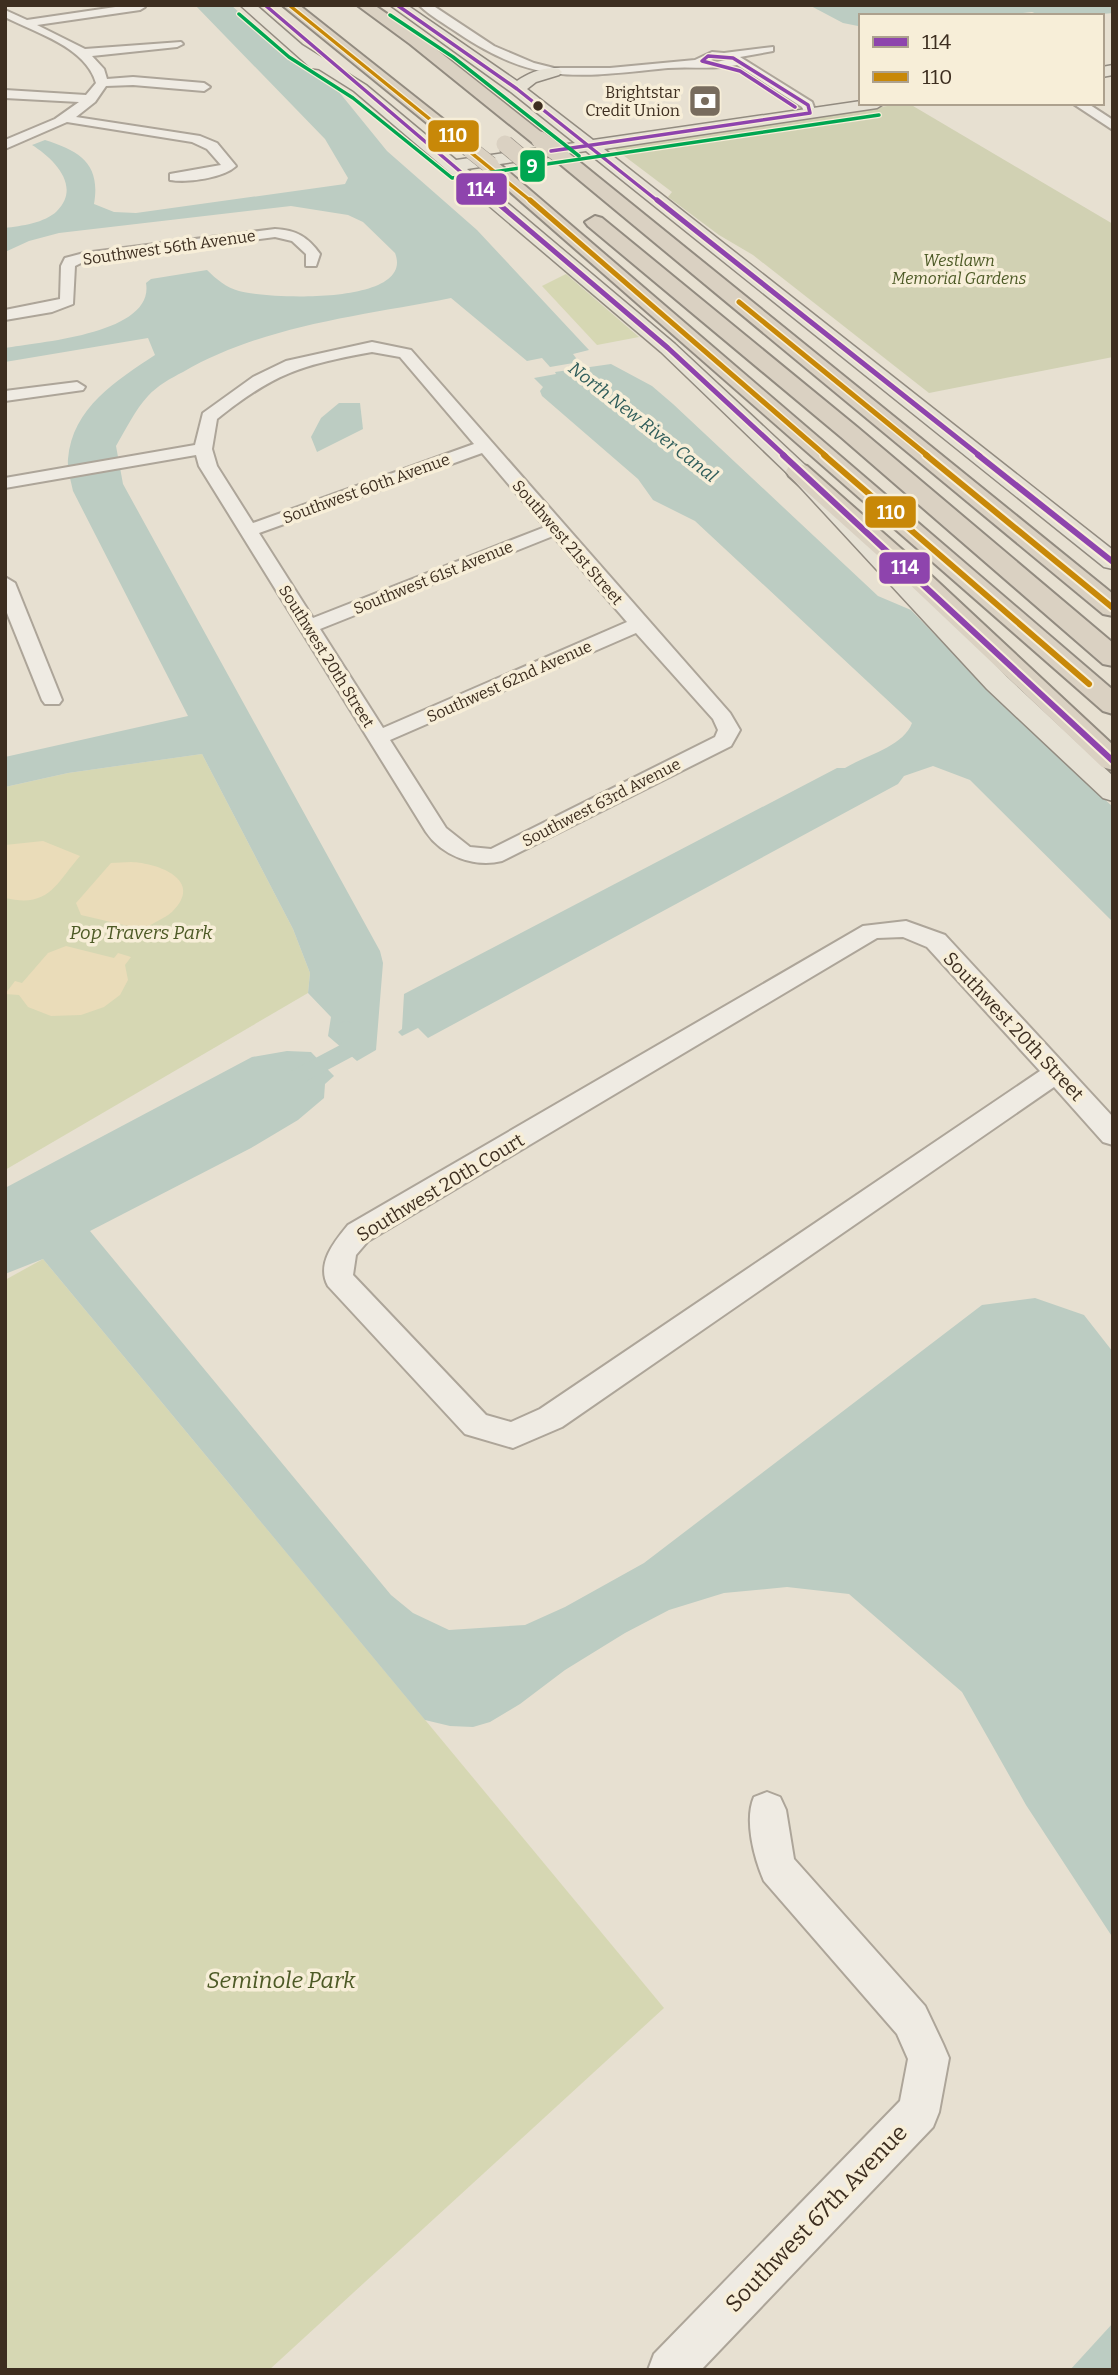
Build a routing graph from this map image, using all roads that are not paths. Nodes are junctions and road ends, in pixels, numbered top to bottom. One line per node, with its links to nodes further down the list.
1 (247, 5): 14 (main road)
2 (265, 5): 20 (highway)
3 (289, 5): 55 (highway, bridge)
4 (381, 5): 12 (highway)
5 (397, 5): 21 (main road)
6 (424, 5): 17 (street)
7 (139, 7): 10 (street)
8 (7, 12): 10 (street)
9 (355, 12): 12 (highway)
10 (28, 23): 15 (street)
11 (762, 37): 16 (street)
12 (416, 41): 50 (highway, bridge)
13 (177, 44): 15 (street)
14 (297, 48): 20 (main road); 38 (main road)
15 (83, 53): 18 (street)
16 (731, 61): 17 (street); 27 (street)
17 (554, 72): 21 (main road)
18 (102, 83): 19 (street); 24 (street)
19 (204, 87)
20 (360, 88): 33 (main road)
21 (517, 89): 31 (main road)
22 (5, 94): 24 (street)
23 (859, 98): 27 (main road)
24 (92, 99): 28 (street)
25 (859, 104): 27 (main road)
26 (1081, 105): 29 (street)
27 (804, 108): 31 (main road)
28 (68, 119): 32 (street); 34 (street)
29 (1113, 126)
30 (499, 140): 35 (highway, bridge)
31 (583, 143): 33 (main road); 48 (main road)
32 (5, 145)
33 (450, 163): 38 (main road)
34 (174, 177)
35 (552, 185)
36 (580, 209): 53 (highway)
37 (311, 263): 39 (street, Southwest 56th Avenue)
38 (575, 268): 44 (main road)
39 (5, 315)
40 (77, 387): 41 (street)
41 (5, 396)
42 (484, 446): 43 (street, Southwest 21st Street); 46 (street, Southwest 21st Street); 47 (street, Southwest 60th Avenue)
43 (203, 449): 45 (street); 47 (street, Southwest 20th Street)
44 (798, 471): 58 (highway); 59 (main road)
45 (5, 482)
46 (556, 529): 51 (street, Southwest 21st Street); 52 (street, Southwest 61st Avenue)
47 (249, 531): 52 (street, Southwest 20th Street)
48 (1113, 562)
49 (5, 583): 54 (street)
50 (1113, 608)
51 (639, 624): 56 (street, Southwest 21st Street); 57 (street, Southwest 62nd Avenue)
52 (309, 626): 57 (street, Southwest 20th Street)
53 (1113, 658)
54 (52, 700)
55 (1113, 705)
56 (729, 730): 60 (street, Southwest 63rd Avenue)
57 (378, 738): 60 (street, Southwest 20th Street)
58 (1113, 761)
59 (1113, 792)
60 (464, 853)
61 (906, 929): 62 (street, Southwest 20th Street); 62 (street, Southwest 20th Court)
62 (1057, 1072): 63 (street, Southwest 20th Street)
63 (1113, 1135)
64 (767, 1810): 65 (street, Southwest 67th Avenue)
65 (670, 2370)

